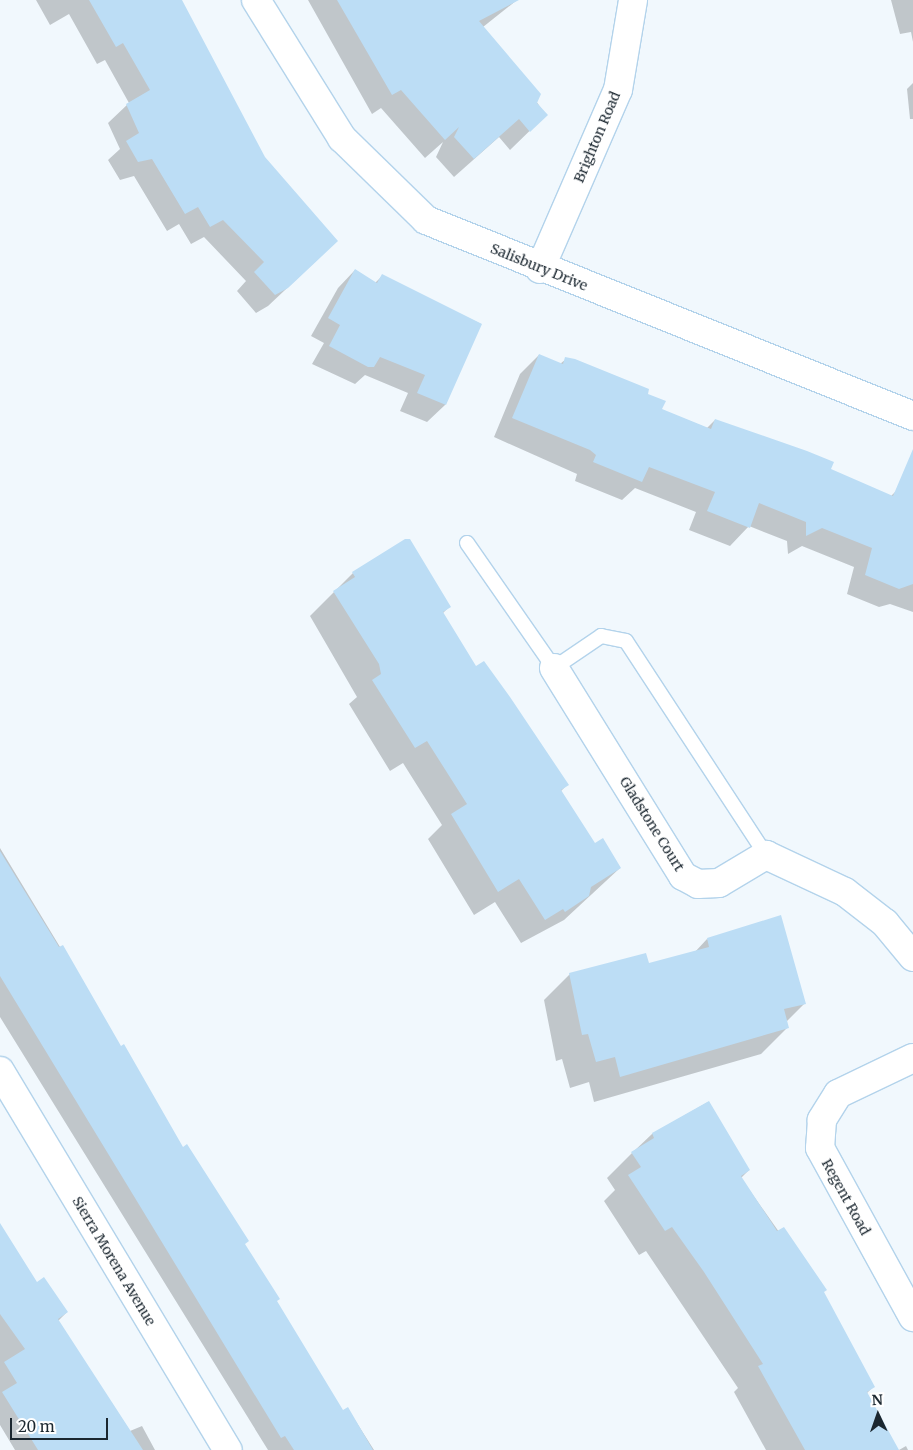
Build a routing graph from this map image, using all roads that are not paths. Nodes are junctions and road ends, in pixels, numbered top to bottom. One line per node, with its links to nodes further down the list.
1 (256, 0): 3 (street, Salisbury Drive)
2 (633, 0): 3 (street, Brighton Road)
3 (540, 268): 4 (street, Salisbury Drive)
4 (913, 416)
5 (467, 543): 6 (lane)
6 (554, 668): 7 (street, Gladstone Court); 7 (lane)
7 (766, 855): 8 (street)
8 (913, 957)
9 (913, 1058): 11 (street, Regent Road)
10 (0, 1071): 12 (street, Sierra Morena Avenue)
11 (913, 1317)
12 (228, 1450)

